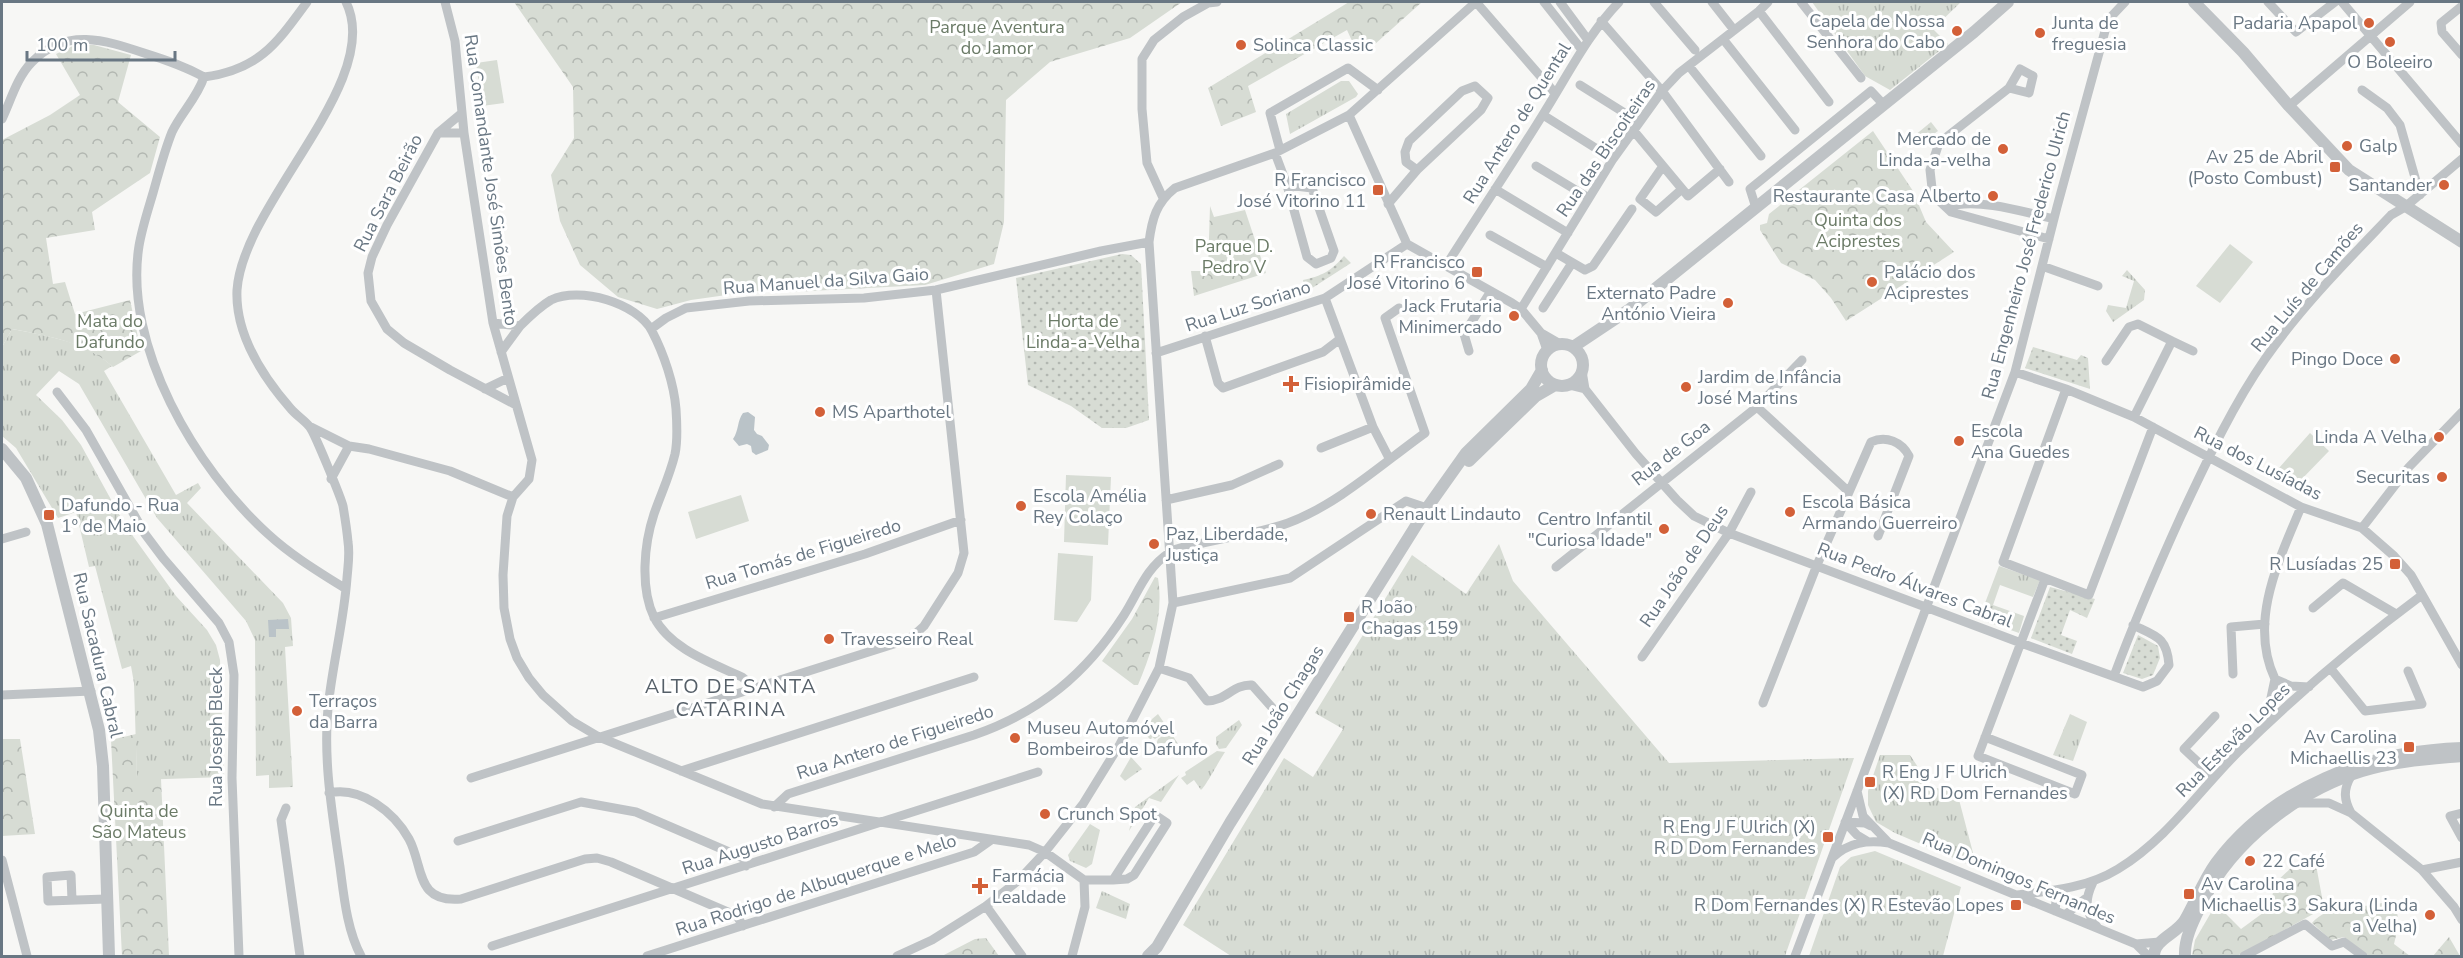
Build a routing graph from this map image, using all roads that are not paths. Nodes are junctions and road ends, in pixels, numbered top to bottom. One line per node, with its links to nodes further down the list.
1 (307, 2): 31 (street)
2 (346, 2): 122 (street)
3 (446, 2): 42 (street, Rua Comandante José Simões Bento)
4 (1217, 2): 64 (street)
5 (1476, 2): 35 (street); 38 (street)
6 (1544, 2): 27 (street)
7 (1560, 2): 26 (street)
8 (1654, 2): 28 (street)
9 (1712, 2): 23 (street)
10 (1768, 2): 21 (street, Rua das Biscoiteiras)
11 (1801, 2): 32 (street)
12 (2008, 2): 40 (street)
13 (2124, 2): 71 (street, Rua Engenheiro José Frederico Ulrich)
14 (2194, 2): 41 (street)
15 (2268, 2): 16 (street)
16 (2335, 2)
17 (2342, 2): 24 (street)
18 (2410, 2): 24 (street)
19 (1617, 3): 22 (street, Rua Antero de Quental)
20 (2462, 6): 29 (street)
21 (1759, 11): 23 (street, Rua das Biscoiteiras); 39 (street)
22 (1601, 21): 26 (street, Rua Antero de Quental); 37 (street)
23 (1734, 30): 25 (street, Rua das Biscoiteiras)
24 (2370, 35): 41 (street); 50 (street)
25 (1723, 39): 30 (street, Rua das Biscoiteiras); 47 (street)
26 (1588, 40): 27 (street, Rua Antero de Quental)
27 (1582, 50): 38 (street, Rua Antero de Quental)
28 (1695, 50)
29 (2462, 55)
30 (1689, 66): 37 (street, Rua das Biscoiteiras); 52 (street)
31 (204, 77): 45 (street); 150 (street)
32 (1861, 78)
33 (1580, 85): 46 (street)
34 (2009, 88): 67 (street)
35 (1378, 90): 43 (street); 51 (street)
36 (2362, 90): 63 (street)
37 (1662, 91): 46 (street, Rua das Biscoiteiras); 57 (street)
38 (1555, 93): 44 (street, Rua Antero de Quental)
39 (1829, 102)
40 (1884, 105): 70 (street); 70 (street)
41 (2289, 106): 68 (street)
42 (462, 113): 48 (street, Rua Sara Beirão); 49 (street, Rua Comandante José Simões Bento)
43 (1349, 115): 51 (street); 66 (street)
44 (1543, 115): 53 (street); 61 (street, Rua Antero de Quental)
45 (2, 118)
46 (1636, 126): 53 (street, Rua das Biscoiteiras); 56 (street)
47 (1795, 130)
48 (438, 133): 49 (street, Rua Sara Beirão); 114 (street, Rua Sara Beirão)
49 (464, 133): 91 (street, Rua Comandante José Simões Bento)
50 (2462, 144)
51 (1278, 152): 60 (street); 64 (street)
52 (1761, 156)
53 (1613, 159): 65 (street, Rua das Biscoiteiras)
54 (2462, 159): 63 (street, Rua Luís de Camões)
55 (1536, 166): 65 (street)
56 (1663, 166): 62 (street); 62 (street)
57 (1720, 168): 59 (street); 62 (street)
58 (1417, 171): 58 (street); 66 (street)
59 (1729, 182)
60 (1287, 185): 60 (street)
61 (1495, 189): 72 (street); 80 (street, Rua Antero de Quental)
62 (1685, 193)
63 (2420, 195): 68 (street, Rua Luís de Camões)
64 (1163, 198): 75 (street)
65 (1589, 198): 72 (street, Rua das Biscoiteiras)
66 (1388, 204): 77 (street)
67 (1947, 207): 71 (street); 74 (street)
68 (2404, 207): 76 (street); 129 (street, Rua Luís de Camões)
69 (1632, 208): 79 (street)
70 (1756, 208): 90 (street)
71 (2054, 219): 74 (street, Rua Engenheiro José Frederico Ulrich)
72 (1568, 233): 78 (street, Rua das Biscoiteiras)
73 (1490, 235): 82 (street)
74 (2049, 239): 81 (street, Rua Engenheiro José Frederico Ulrich)
75 (1149, 242): 84 (street, Rua Manuel da Silva Gaio); 104 (street)
76 (2462, 242)
77 (1407, 244): 80 (street); 86 (street, Rua Luz Soriano)
78 (1556, 253): 79 (street); 82 (street, Rua das Biscoiteiras)
79 (1572, 263): 88 (street)
80 (1447, 264): 85 (street)
81 (2042, 266): 83 (street); 110 (street, Rua Engenheiro José Frederico Ulrich)
82 (1547, 267): 89 (street, Rua das Biscoiteiras)
83 (2098, 286)
84 (936, 290): 93 (street, Rua Manuel da Silva Gaio); 140 (street)
85 (1491, 291): 89 (street); 100 (street)
86 (1325, 298): 95 (street, Rua Luz Soriano); 96 (street)
87 (1399, 308): 128 (street)
88 (1543, 308)
89 (1521, 309): 94 (street)
90 (1630, 309): 99 (street); 105 (street)
91 (494, 323): 92 (street); 103 (street, Rua Comandante José Simões Bento)
92 (520, 326): 93 (street); 103 (street)
93 (651, 329): 156 (street)
94 (1541, 333): 98 (street); 101 (street)
95 (1206, 336): 96 (street); 104 (street, Rua Luz Soriano)
96 (1340, 339): 123 (street)
97 (2172, 341): 102 (street); 107 (street); 121 (street)
98 (1560, 344): 99 (street); 101 (street)
99 (1573, 347): 105 (street)
100 (1468, 351)
101 (1547, 351): 108 (street)
102 (2193, 351)
103 (501, 352): 111 (street, Rua Comandante José Simões Bento)
104 (1156, 352): 137 (street)
105 (1582, 358): 109 (street)
106 (1802, 360): 119 (street, Rua de Goa)
107 (2106, 361)
108 (1542, 370): 112 (street); 131 (street, Rua João Chagas)
109 (1582, 371): 113 (street); 115 (street, Rua Pedro Álvares Cabral)
110 (2015, 372): 116 (street, Rua dos Lusíadas); 153 (street, Rua Engenheiro José Frederico Ulrich)
111 (508, 378): 114 (street); 118 (street, Rua Comandante José Simões Bento)
112 (1555, 385): 113 (street); 131 (street, Rua João Chagas)
113 (1569, 385): 115 (street)
114 (485, 389): 118 (street, Rua Sara Beirão)
115 (1585, 389): 133 (street, Rua Pedro Álvares Cabral)
116 (2066, 389): 121 (street, Rua dos Lusíadas); 149 (street)
117 (57, 392): 227 (street, Rua Joseph Bleck)
118 (516, 405): 136 (street, Rua Comandante José Simões Bento)
119 (1756, 407): 133 (street, Rua de Goa); 135 (street)
120 (2462, 412): 141 (street)
121 (2134, 417): 124 (street, Rua dos Lusíadas)
122 (310, 427): 125 (street); 132 (street)
123 (1373, 427): 126 (street); 128 (street)
124 (2153, 427): 129 (street, Rua dos Lusíadas); 149 (street)
125 (350, 446): 132 (street); 136 (street)
126 (1321, 448)
127 (2, 449): 171 (street, Rua Sacadura Cabral)
128 (1389, 458): 146 (street)
129 (2209, 458): 138 (street, Rua dos Lusíadas); 158 (street, Rua Luís de Camões)
130 (1279, 464): 137 (street)
131 (1452, 475): 139 (street, Rua João Chagas)
132 (331, 479): 150 (street)
133 (1660, 482): 143 (street, Rua Pedro Álvares Cabral); 148 (street, Rua de Goa)
134 (1751, 492): 143 (street, Rua João de Deus)
135 (1849, 492): 144 (street); 147 (street)
136 (513, 497): 177 (street)
137 (1166, 500): 146 (street)
138 (2301, 507): 141 (street, Rua dos Lusíadas); 157 (street)
139 (1427, 508): 152 (street); 234 (street, Rua João Chagas)
140 (962, 520): 156 (street, Rua Tomás de Figueiredo); 170 (street)
141 (2362, 528): 151 (street, Rua dos Lusíadas)
142 (26, 532): 145 (street)
143 (1729, 533): 147 (street, Rua Pedro Álvares Cabral); 160 (street, Rua João de Deus)
144 (1878, 536)
145 (2, 539)
146 (1169, 552): 152 (street); 188 (street, Rua Antero de Figueiredo)
147 (1817, 565): 153 (street, Rua Pedro Álvares Cabral); 173 (street)
148 (1556, 567)
149 (2045, 579): 159 (street)
150 (346, 589): 186 (street)
151 (2422, 595): 155 (street, Rua Estevão Lopes); 161 (street, Rua dos Lusíadas)
152 (1173, 603): 162 (street)
153 (1927, 608): 159 (street, Rua Pedro Álvares Cabral); 185 (street, Rua Engenheiro José Frederico Ulrich)
154 (2313, 608): 155 (street)
155 (2396, 614): 163 (street, Rua Estevão Lopes)
156 (654, 618): 170 (street)
157 (2265, 624): 165 (street); 168 (street)
158 (2133, 625): 166 (street, Rua Luís de Camões); 166 (street)
159 (2021, 643): 166 (street, Rua Pedro Álvares Cabral); 178 (street)
160 (1642, 657)
161 (2462, 665)
162 (1159, 668): 174 (street); 200 (street)
163 (2331, 669): 164 (street); 169 (street, Rua Estevão Lopes)
164 (2408, 671)
165 (2233, 674)
166 (2114, 676)
167 (974, 677): 180 (street)
168 (2275, 679): 169 (street); 176 (street)
169 (2309, 687): 176 (street, Rua Estevão Lopes)
170 (752, 690): 177 (street)
171 (91, 691): 172 (street); 212 (street, Rua Sacadura Cabral)
172 (2, 695)
173 (1762, 703)
174 (1277, 713)
175 (2215, 717): 183 (street)
176 (2265, 726): 183 (street, Rua Estevão Lopes)
177 (600, 737): 180 (street); 184 (street)
178 (1985, 738): 178 (street)
179 (2460, 749): 182 (street); 221 (street)
180 (681, 771): 188 (street)
181 (1038, 772): 192 (street, Rua Augusto Barros)
182 (2351, 776): 187 (street); 190 (street)
183 (2214, 777): 208 (street, Rua Estevão Lopes)
184 (471, 778)
185 (1857, 791): 193 (street, Rua Engenheiro José Frederico Ulrich); 194 (street, Rua Domingos Fernandes)
186 (329, 793): 209 (street); 229 (street)
187 (2298, 802): 190 (street); 224 (street)
188 (774, 807): 192 (street)
189 (286, 808): 228 (street)
190 (2351, 813): 205 (street)
191 (2462, 813): 195 (street)
192 (880, 822): 196 (street); 204 (street, Rua Augusto Barros)
193 (1845, 822): 194 (street); 198 (street); 201 (street, Rua Engenheiro José Frederico Ulrich)
194 (1871, 826): 199 (street, Rua Domingos Fernandes)
195 (2462, 838)
196 (991, 840): 200 (street); 219 (street, Rua Rodrigo de Albuquerque e Melo)
197 (458, 841): 204 (street)
198 (1867, 841): 199 (street, Rua Domingos Fernandes); 201 (street, Rua Domingos Fernandes)
199 (1889, 843): 211 (street, Rua Domingos Fernandes)
200 (1046, 852): 206 (street); 215 (street)
201 (1832, 858): 235 (street, Rua Engenheiro José Frederico Ulrich)
202 (2, 860): 225 (street)
203 (2462, 862): 205 (street)
204 (746, 866): 209 (street, Rua Augusto Barros)
205 (2422, 870): 218 (street)
206 (1084, 880): 207 (street); 233 (street)
207 (1113, 880): 207 (street)
208 (2093, 882): 210 (street, Rua Estevão Lopes); 213 (street)
209 (674, 889): 219 (street); 223 (street, Rua Augusto Barros)
210 (2065, 889): 211 (street, Rua Estevão Lopes); 216 (street)
211 (2017, 895): 216 (street, Rua Domingos Fernandes)
212 (106, 899): 214 (street); 226 (street, Rua Sacadura Cabral)
213 (2085, 899): 217 (street); 220 (street)
214 (72, 900)
215 (986, 906): 231 (street); 232 (street)
216 (2055, 911): 217 (street, Rua Domingos Fernandes)
217 (2066, 915): 220 (street, Rua Domingos Fernandes)
218 (2462, 920)
219 (743, 926): 230 (street, Rua Rodrigo de Albuquerque e Melo)
220 (2099, 929): 222 (street, Rua Domingos Fernandes)
221 (2162, 941): 222 (street, Rua Domingos Fernandes); 224 (street); 237 (street)
222 (2136, 944): 236 (street, Rua Domingos Fernandes)
223 (492, 946)
224 (2185, 954)
225 (27, 957)
226 (109, 957)
227 (240, 957)
228 (300, 957)
229 (362, 957)
230 (647, 957)
231 (897, 957)
232 (1022, 957)
233 (1072, 957)
234 (1148, 957)
235 (1795, 957)
236 (2148, 957)
237 (2154, 957)
238 (2244, 957): 239 (street)
239 (2363, 957)

